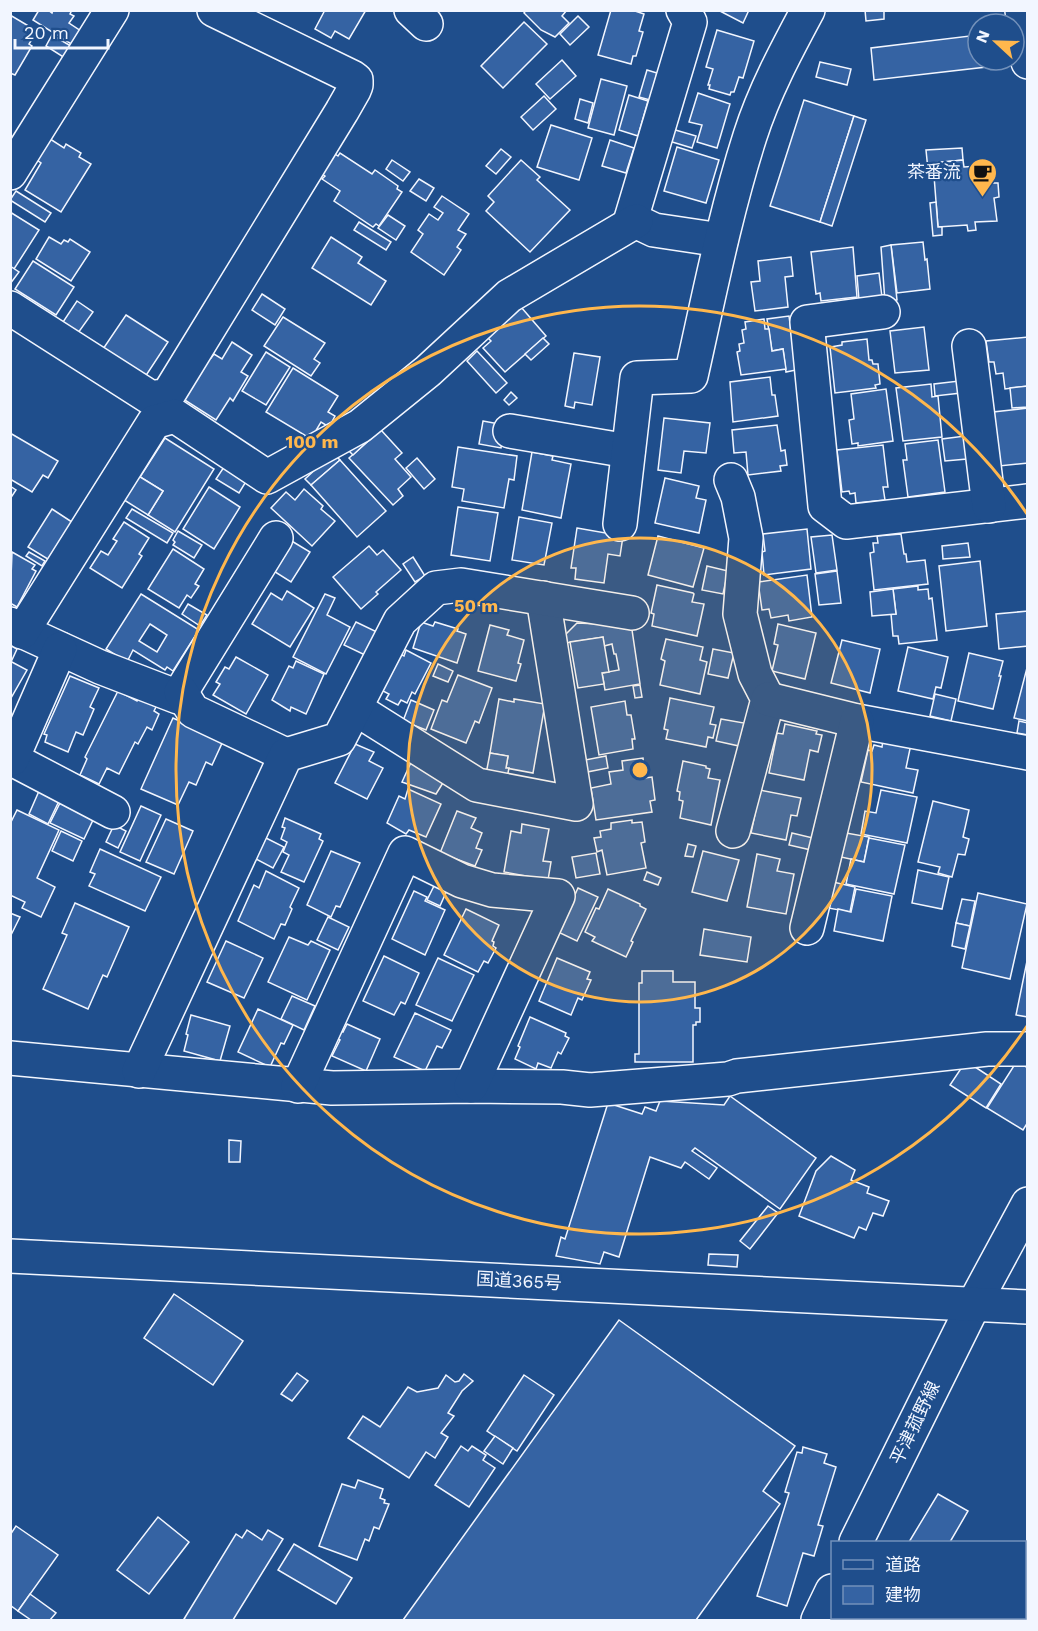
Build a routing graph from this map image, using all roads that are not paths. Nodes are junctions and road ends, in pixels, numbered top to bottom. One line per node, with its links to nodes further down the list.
1 (112, 10): 7 (main road)
2 (214, 10): 13 (main road)
3 (683, 10): 8 (main road)
4 (808, 10): 9 (main road)
5 (1022, 10): 6 (main road)
6 (1028, 62)
7 (10, 173)
8 (636, 221): 9 (main road); 13 (main road)
9 (722, 240): 15 (main road)
10 (10, 308): 13 (main road)
11 (883, 312): 18 (main road)
12 (969, 346): 18 (main road)
13 (161, 408): 23 (main road)
14 (510, 431): 15 (main road)
15 (628, 451): 19 (main road)
16 (731, 480): 26 (main road)
17 (1028, 501): 18 (main road)
18 (989, 506)
19 (620, 524)
20 (276, 538): 25 (main road)
21 (543, 598): 22 (main road); 27 (main road); 27 (main road)
22 (632, 613)
23 (16, 628): 24 (main road)
24 (60, 649): 25 (main road); 31 (main road)
25 (181, 692): 30 (main road)
26 (768, 699): 28 (main road); 33 (main road)
27 (356, 708): 30 (main road)
28 (857, 721): 29 (main road); 34 (main road)
29 (1028, 753)
30 (286, 755): 37 (main road)
31 (11, 758): 32 (main road)
32 (113, 812)
33 (733, 831)
34 (807, 928)
35 (1028, 1049): 39 (main road)
36 (10, 1058): 37 (main road)
37 (139, 1071): 38 (main road)
38 (298, 1086): 39 (main road); 39 (main road)
39 (471, 1086)
40 (1028, 1203): 42 (main road, 平津菰野線)
41 (10, 1256): 42 (main road, 国道365号)
42 (974, 1304): 43 (main road, 国道365号); 44 (main road, 平津菰野線)
43 (1028, 1307)
44 (856, 1541)
45 (831, 1593): 46 (main road)
46 (818, 1620)

